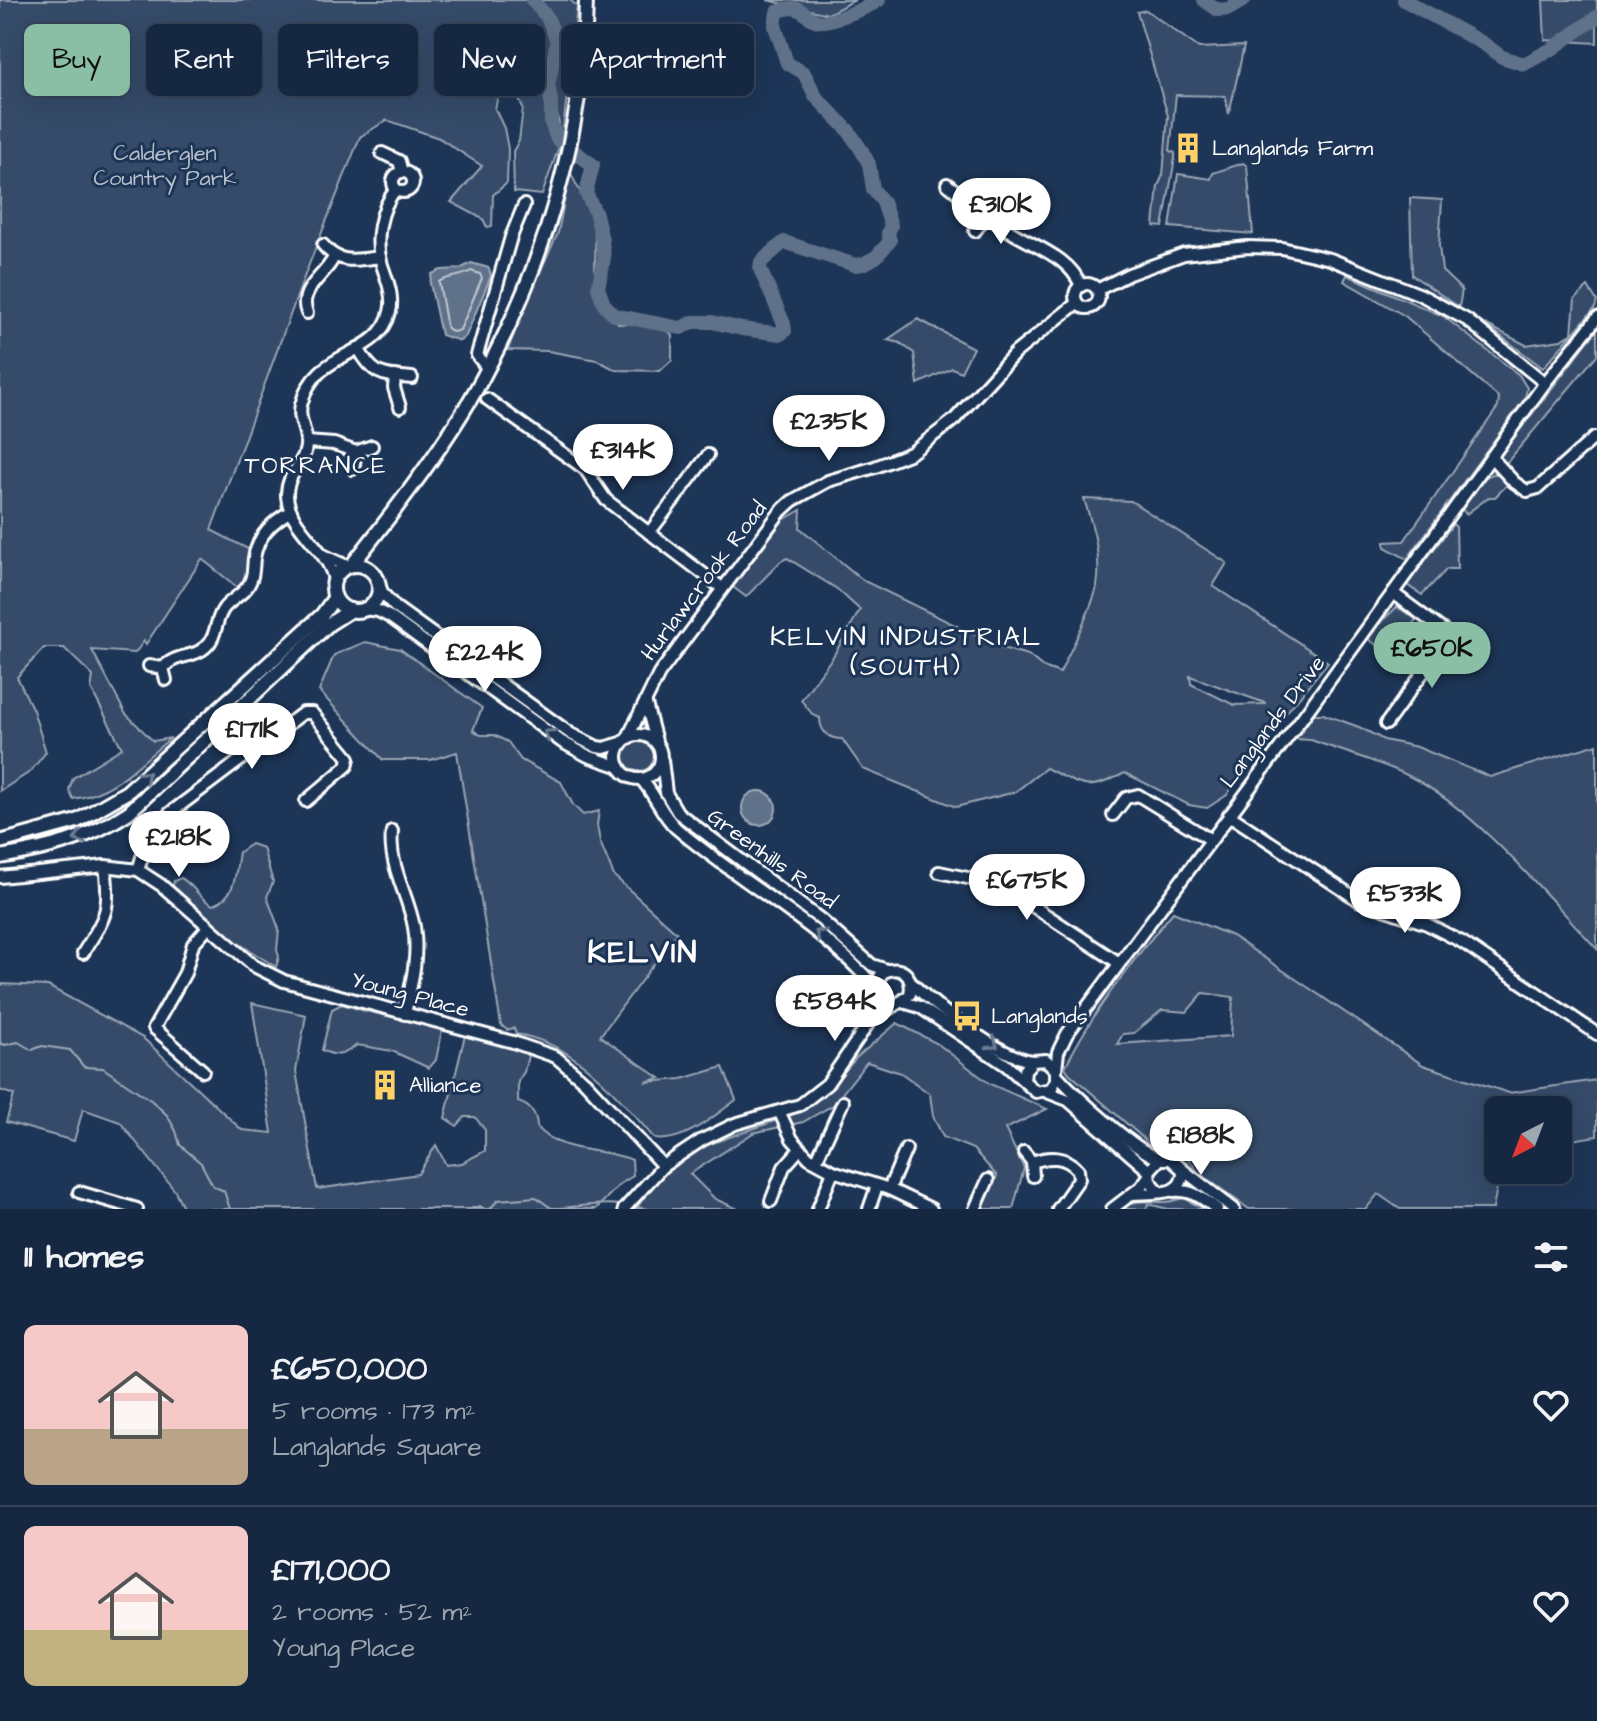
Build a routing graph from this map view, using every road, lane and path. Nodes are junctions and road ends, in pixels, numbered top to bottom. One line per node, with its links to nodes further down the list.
1 (586, 0): 18 (main road)
2 (382, 153): 3 (street)
3 (402, 172): 5 (street); 5 (street)
4 (947, 184): 7 (street)
5 (396, 189): 11 (street)
6 (524, 205): 18 (street)
7 (987, 215): 8 (street); 12 (street)
8 (975, 231)
9 (323, 245): 10 (street)
10 (334, 257): 11 (street); 15 (street)
11 (380, 257): 17 (street)
12 (1081, 286): 13 (street); 14 (street)
13 (1097, 290): 14 (street); 21 (street)
14 (1077, 303): 39 (street, Hurlawcrook Road)
15 (307, 313)
16 (1597, 318): 21 (street)
17 (358, 348): 19 (street); 25 (street)
18 (487, 368): 32 (main road)
19 (395, 376): 20 (street); 23 (street)
20 (412, 378)
21 (1545, 383): 29 (street, Langlands Drive)
22 (487, 399): 33 (street)
23 (400, 407)
24 (1594, 438): 29 (street)
25 (307, 442): 27 (street); 31 (street)
26 (372, 446): 27 (street)
27 (356, 452): 30 (street)
28 (708, 455): 33 (street)
29 (1491, 457): 40 (street, Langlands Drive)
30 (353, 469)
31 (291, 511): 34 (street); 46 (street)
32 (384, 524): 35 (main road); 36 (main road)
33 (649, 533): 39 (street)
34 (320, 553): 35 (street); 37 (street)
35 (350, 565): 36 (main road); 37 (main road)
36 (369, 569): 38 (main road)
37 (334, 580): 41 (main road)
38 (378, 582): 42 (main road); 50 (street)
39 (722, 588): 48 (street, Hurlawcrook Road)
40 (1393, 593): 43 (street); 57 (street, Langlands Drive)
41 (335, 597): 42 (main road); 60 (main road, one-way to 41)
42 (358, 610): 53 (street, one-way to 42); 61 (main road, one-way to 61)
43 (1450, 635): 44 (street); 49 (street)
44 (1460, 643)
45 (149, 666): 46 (street)
46 (163, 668): 47 (street)
47 (166, 680)
48 (646, 704): 50 (street, Hurlawcrook Road); 51 (street)
49 (1386, 724)
50 (624, 740): 51 (street); 53 (street)
51 (656, 741): 52 (street)
52 (662, 760): 54 (street); 69 (street, Greenhills Road)
53 (620, 767): 54 (street)
54 (641, 779): 71 (street, Greenhills Road, one-way to 54)
55 (306, 801): 63 (street)
56 (1113, 815): 59 (street)
57 (1229, 815): 59 (street, Langlands Drive); 75 (street)
58 (392, 831): 73 (street)
59 (1211, 840): 68 (street, Langlands Drive)
60 (0, 842)
61 (0, 857)
62 (105, 866): 63 (street, Young Place); 65 (street, Young Place); 67 (street)
63 (138, 870): 66 (street, Young Place)
64 (939, 872): 68 (street)
65 (0, 877)
66 (208, 927): 73 (street, Young Place); 78 (street)
67 (83, 953)
68 (1119, 963): 76 (street, Langlands Drive)
69 (887, 970): 70 (street); 71 (street)
70 (912, 984): 72 (street); 77 (street, one-way to 77)
71 (877, 991): 72 (street); 74 (street)
72 (898, 1003): 74 (street); 80 (street)
73 (405, 1014): 90 (street, Young Place)
74 (870, 1021): 83 (street)
75 (1597, 1034)
76 (1061, 1044): 77 (street, Langlands Drive); 79 (street, Langlands Drive)
77 (1035, 1060): 79 (street); 80 (street)
78 (203, 1071)
79 (1056, 1072): 81 (street); 87 (street)
80 (1024, 1081): 81 (street)
81 (1047, 1092): 93 (street)
82 (843, 1102): 88 (street)
83 (780, 1113): 84 (street); 90 (street)
84 (800, 1149): 88 (street); 102 (street)
85 (906, 1149): 97 (street)
86 (1024, 1152): 89 (street)
87 (1160, 1159): 91 (street); 93 (street)
88 (816, 1161): 92 (street)
89 (1032, 1162): 94 (street); 109 (street)
90 (663, 1166): 104 (street)
91 (1183, 1170): 99 (street); 112 (street)
92 (833, 1171): 96 (street); 105 (street)
93 (1149, 1174): 98 (street); 101 (street)
94 (1033, 1176)
95 (988, 1180): 108 (street)
96 (877, 1186): 97 (street); 106 (street)
97 (889, 1189): 107 (street)
98 (1159, 1191): 99 (street); 101 (street)
99 (1173, 1191): 111 (street)
100 (79, 1192): 103 (street)
101 (1132, 1194): 110 (street)
102 (771, 1201)
103 (137, 1209)
104 (624, 1209)
105 (818, 1209)
106 (869, 1209)
107 (931, 1209)
108 (975, 1209)
109 (1058, 1209)
110 (1112, 1209)
111 (1217, 1209)
112 (1234, 1209)

